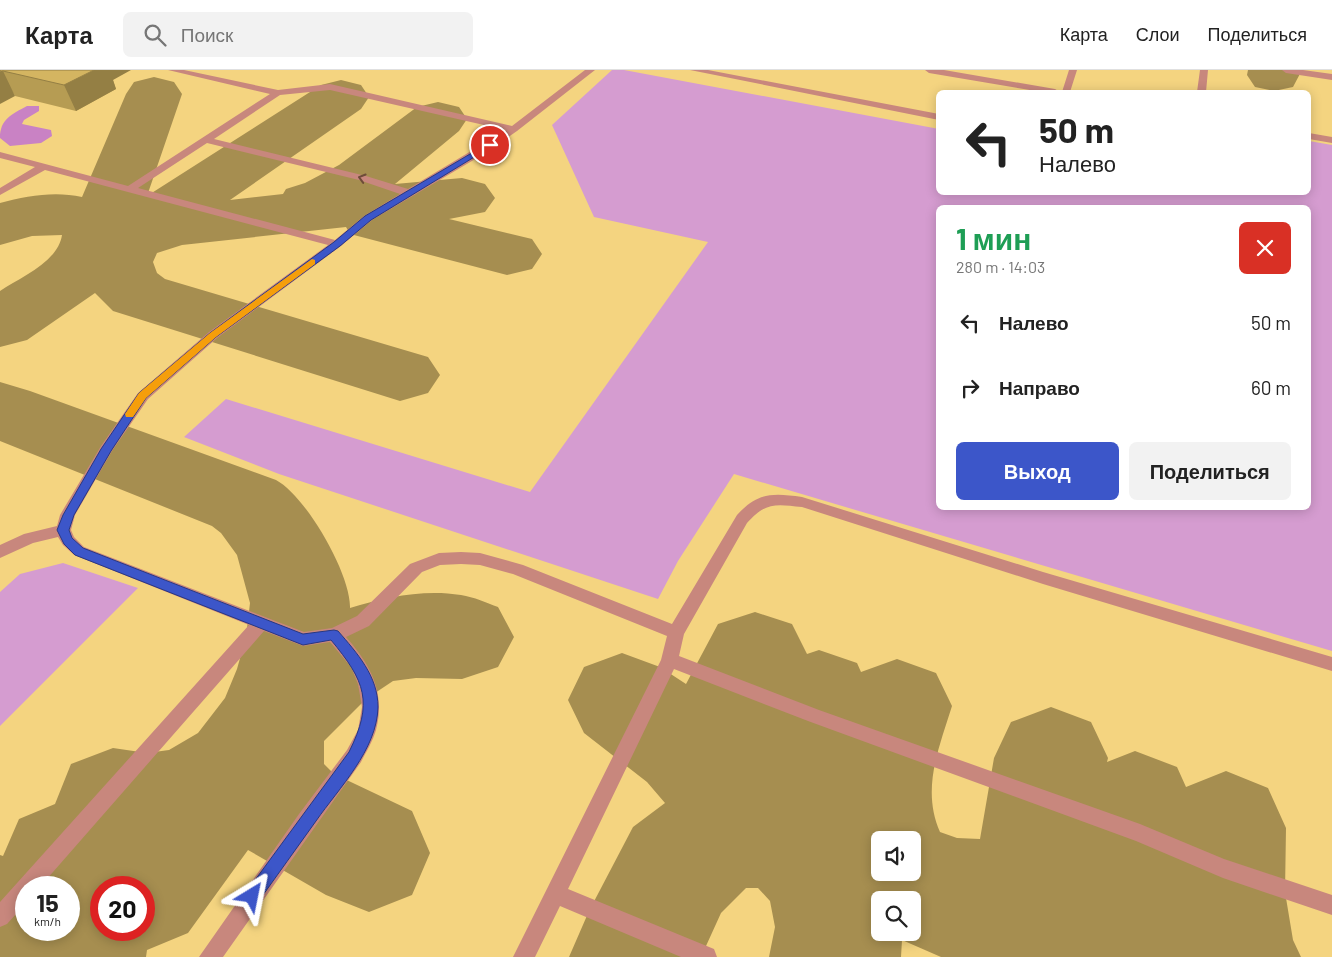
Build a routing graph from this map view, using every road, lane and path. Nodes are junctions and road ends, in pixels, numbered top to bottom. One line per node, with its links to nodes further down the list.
1 (172, 70): 12 (lane)
2 (591, 70): 14 (lane)
3 (694, 70): 13 (lane)
4 (929, 70): 9 (lane)
5 (1073, 70): 10 (lane)
6 (1204, 70): 11 (lane)
7 (1286, 70): 8 (lane)
8 (1332, 77)
9 (1044, 90)
10 (1067, 90)
11 (1202, 90)
12 (278, 93): 14 (lane); 16 (lane)
13 (936, 115)
14 (514, 129): 22 (lane)
15 (1311, 136): 17 (lane)
16 (206, 140): 20 (lane); 22 (lane, one-way to 16)
17 (1332, 140)
18 (0, 155): 19 (lane)
19 (44, 166): 20 (lane); 21 (lane)
20 (130, 189): 23 (lane)
21 (0, 192)
22 (408, 193): 23 (lane)
23 (337, 244): 24 (lane)
24 (63, 530): 25 (lane); 26 (lane)
25 (0, 552)
26 (261, 622): 28 (lane); 33 (lane)
27 (676, 633): 28 (lane); 29 (lane); 30 (lane)
28 (334, 635): 34 (lane)
29 (670, 660): 31 (lane); 32 (lane)
30 (1332, 664)
31 (555, 894): 35 (lane); 36 (lane)
32 (1332, 905)
33 (0, 916)
34 (210, 957)
35 (524, 957)
36 (706, 957)

